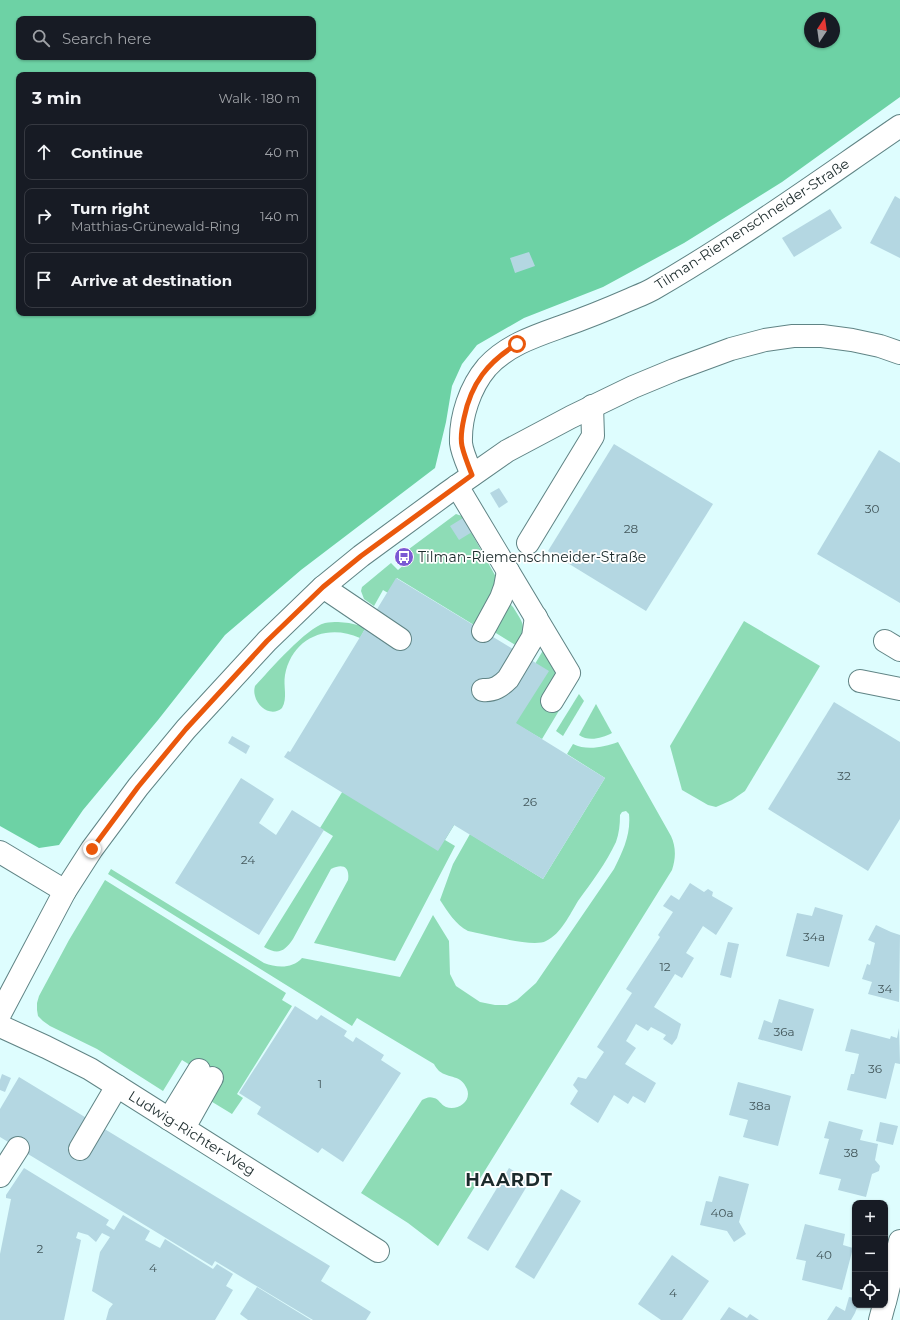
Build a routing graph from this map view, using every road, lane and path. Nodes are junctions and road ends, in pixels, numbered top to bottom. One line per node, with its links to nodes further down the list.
1 (900, 126): 4 (street, Tilman-Riemenschneider-Straße)
2 (900, 353): 3 (street)
3 (592, 406): 4 (street); 5 (street)
4 (464, 480): 6 (street, Tilman-Riemenschneider-Straße); 7 (street)
5 (528, 543)
6 (508, 571): 8 (street, Tilman-Riemenschneider-Straße); 9 (street)
7 (323, 587): 10 (street); 16 (street)
8 (536, 617): 13 (street); 14 (street, Tilman-Riemenschneider-Straße)
9 (483, 631)
10 (400, 639)
11 (860, 681): 12 (street)
12 (900, 689)
13 (483, 690)
14 (552, 701)
15 (0, 852): 16 (street)
16 (65, 890): 17 (street)
17 (0, 1014)
18 (0, 1026): 20 (street, Ludwig-Richter-Weg)
19 (206, 1074): 21 (street)
20 (117, 1086): 21 (street, Ludwig-Richter-Weg); 23 (street)
21 (177, 1124): 26 (street, Ludwig-Richter-Weg)
22 (18, 1148): 24 (street)
23 (80, 1149)
24 (0, 1176)
25 (900, 1242): 27 (street)
26 (378, 1251)
27 (888, 1290)
28 (883, 1308): 29 (street)
29 (880, 1320)

